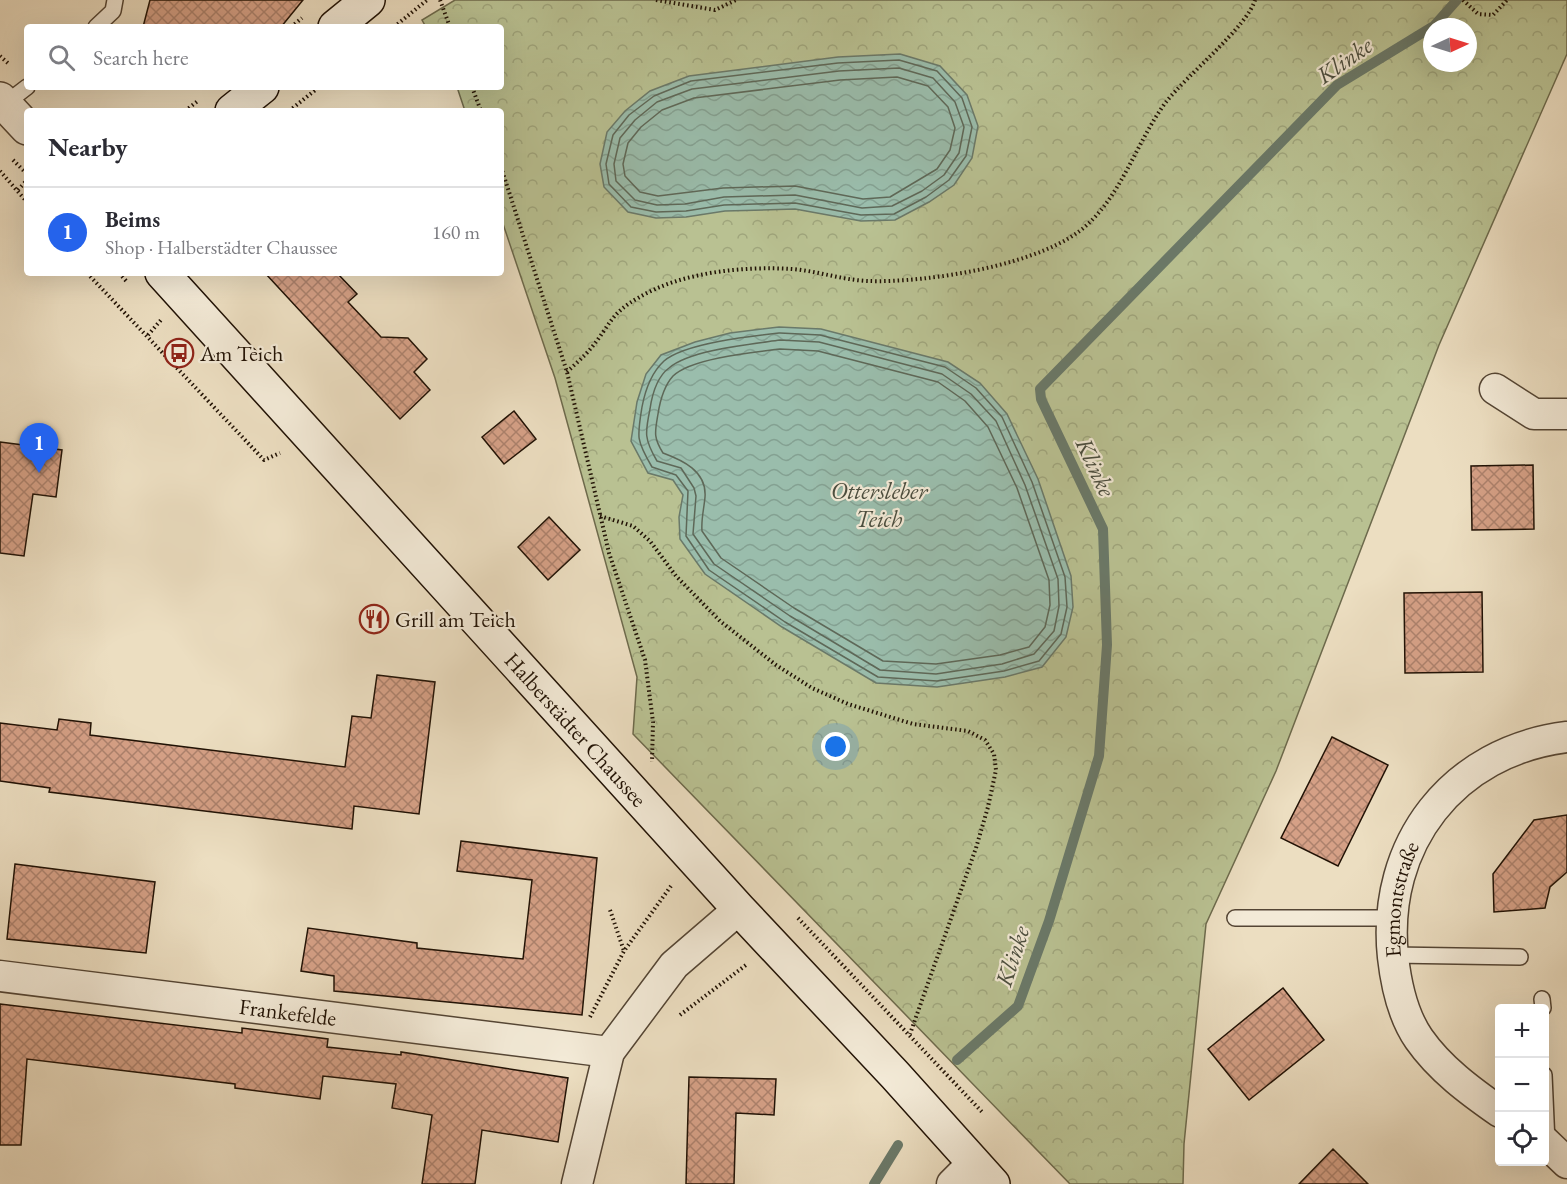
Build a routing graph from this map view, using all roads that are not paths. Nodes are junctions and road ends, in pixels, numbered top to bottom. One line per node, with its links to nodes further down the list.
1 (115, 0): 2 (lane)
2 (99, 24)
3 (258, 90): 4 (main road)
4 (236, 108)
5 (165, 276): 9 (main road, Halberstädter Chaussee)
6 (1495, 389): 7 (street)
7 (1567, 414)
8 (1567, 737): 11 (street, Egmontstraße)
9 (739, 909): 15 (street); 19 (main road, Halberstädter Chaussee)
10 (1235, 918): 11 (lane)
11 (1392, 918): 12 (street, Egmontstraße)
12 (1393, 955): 13 (lane); 16 (street, Egmontstraße)
13 (1520, 957)
14 (0, 976): 15 (street, Frankefelde)
15 (609, 1052): 20 (street)
16 (1495, 1108)
17 (1549, 1112): 18 (lane)
18 (1553, 1149)
19 (973, 1177)
20 (577, 1184)

